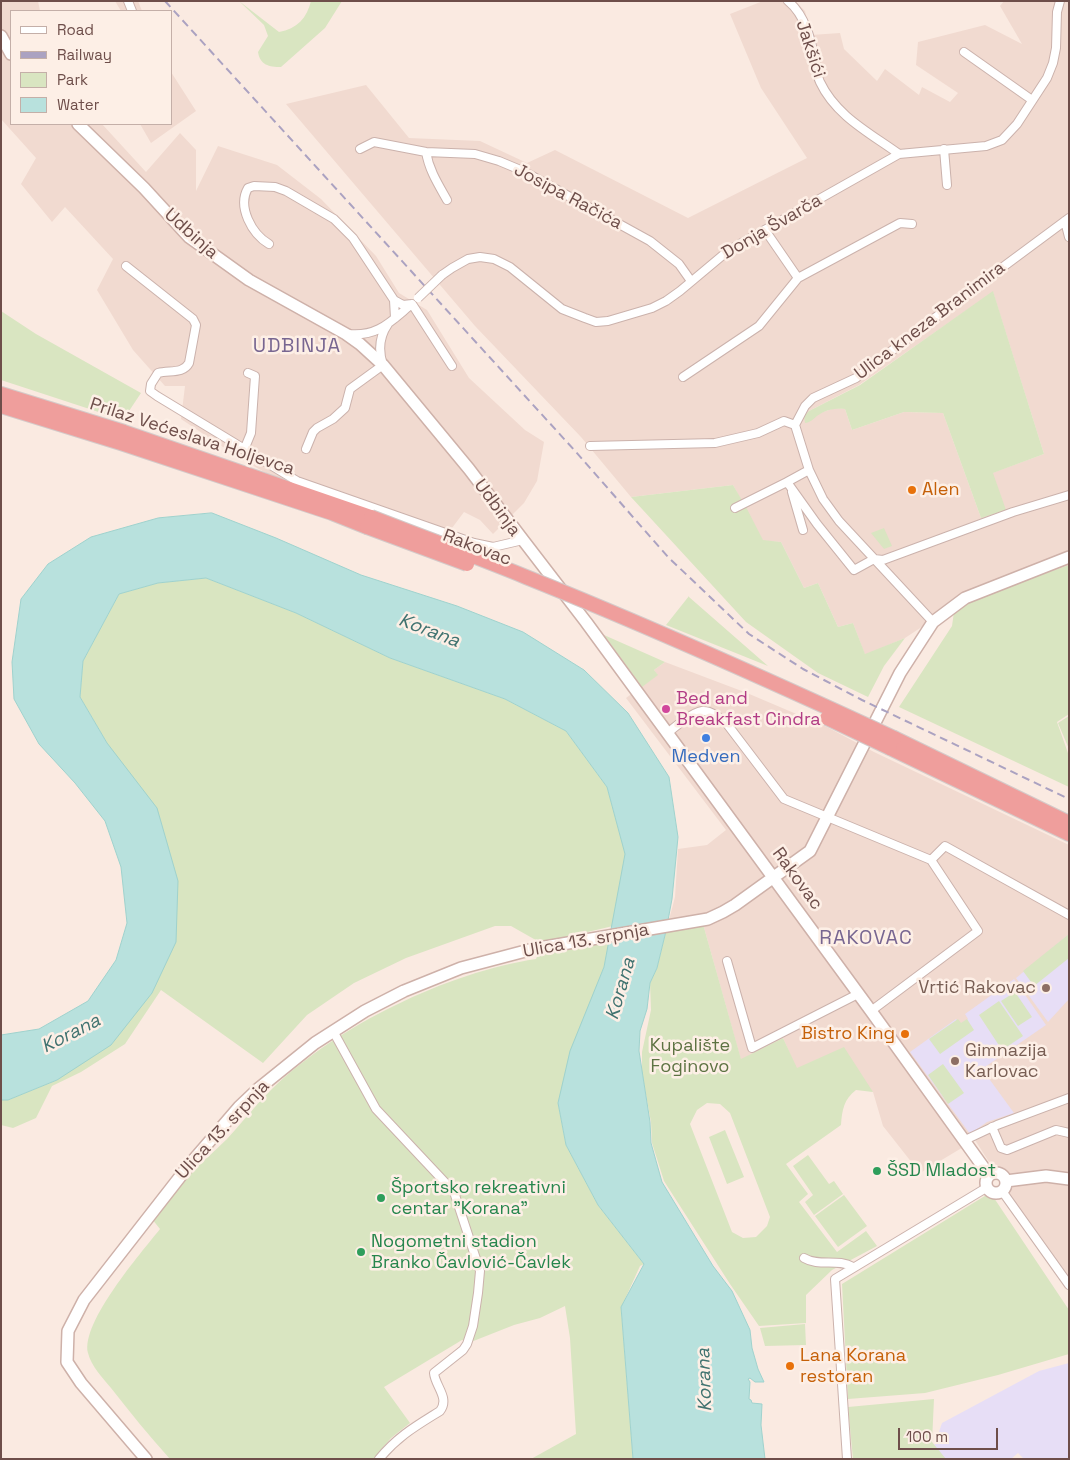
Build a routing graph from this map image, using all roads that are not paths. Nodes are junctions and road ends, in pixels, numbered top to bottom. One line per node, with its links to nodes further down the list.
1 (788, 1): 11 (street, Jakšići)
2 (1060, 1): 6 (street, Donja Švarča)
3 (1, 36): 4 (main road)
4 (10, 52)
5 (964, 52): 6 (street)
6 (1032, 100): 9 (street, Donja Švarča)
7 (79, 125): 27 (main road, Udbinja)
8 (360, 149): 10 (street, Josipa Račića)
9 (944, 149): 11 (street, Donja Švarča); 12 (street)
10 (426, 152): 13 (street); 21 (street, Josipa Račića)
11 (899, 154): 16 (street, Donja Švarča)
12 (947, 185)
13 (447, 200)
14 (1067, 219): 17 (street); 34 (street, Ulica kneza Branimira)
15 (912, 224): 20 (street)
16 (765, 230): 20 (street); 21 (street, Donja Švarča)
17 (1069, 237)
18 (269, 244): 22 (street)
19 (126, 266): 38 (street, Udbinja)
20 (798, 278): 31 (street)
21 (691, 281): 25 (street, Donja Švarča)
22 (394, 300): 23 (street); 24 (street)
23 (412, 304): 24 (street, Udbinja); 25 (street, Udbinja, bridge); 29 (street)
24 (395, 318): 26 (street, Udbinja)
25 (608, 321)
26 (388, 324): 27 (street, Udbinja); 28 (street)
27 (346, 334): 28 (main road, Udbinja)
28 (383, 365): 37 (street); 45 (main road, Udbinja)
29 (452, 366)
30 (248, 373): 38 (street)
31 (683, 378)
32 (1, 394): 35 (highway, Prilaz Većeslava Holjevca)
33 (1, 406): 35 (highway, Prilaz Većeslava Holjevca)
34 (795, 425): 36 (street); 39 (street)
35 (122, 438): 43 (highway, Prilaz Većeslava Holjevca)
36 (590, 446)
37 (306, 449)
38 (244, 450): 45 (street, Udbinja)
39 (808, 470): 40 (street); 47 (street)
40 (789, 485): 42 (street); 44 (street); 47 (street)
41 (1069, 495): 47 (street)
42 (735, 508)
43 (369, 522): 50 (highway, Rakovac, bridge)
44 (803, 530)
45 (523, 540): 49 (main road, Rakovac)
46 (1069, 557): 48 (main road)
47 (874, 559): 48 (street)
48 (933, 622): 51 (main road, Ulica 13. srpnja)
49 (667, 734): 51 (street); 55 (main road, Rakovac)
50 (892, 743): 52 (highway); 53 (highway)
51 (828, 817): 54 (street); 55 (main road, Ulica 13. srpnja)
52 (1069, 823)
53 (1069, 834)
54 (931, 860): 56 (street); 59 (street)
55 (773, 878): 58 (main road, Rakovac); 60 (main road, Ulica 13. srpnja)
56 (1069, 914)
57 (727, 961): 58 (street)
58 (858, 994): 59 (main road, Rakovac)
59 (871, 1011): 64 (main road, Rakovac)
60 (333, 1031): 72 (main road, Ulica 13. srpnja); 73 (street)
61 (1069, 1098): 62 (street)
62 (992, 1127): 63 (street); 64 (street)
63 (1069, 1133)
64 (965, 1140): 65 (main road, Rakovac)
65 (989, 1175): 67 (main road); 68 (main road)
66 (1069, 1179): 67 (main road)
67 (1004, 1186): 68 (main road); 71 (street)
68 (986, 1188): 70 (street)
69 (804, 1258): 70 (street)
70 (853, 1267): 74 (street)
71 (1069, 1285)
72 (146, 1459)
73 (379, 1459)
74 (847, 1459)

